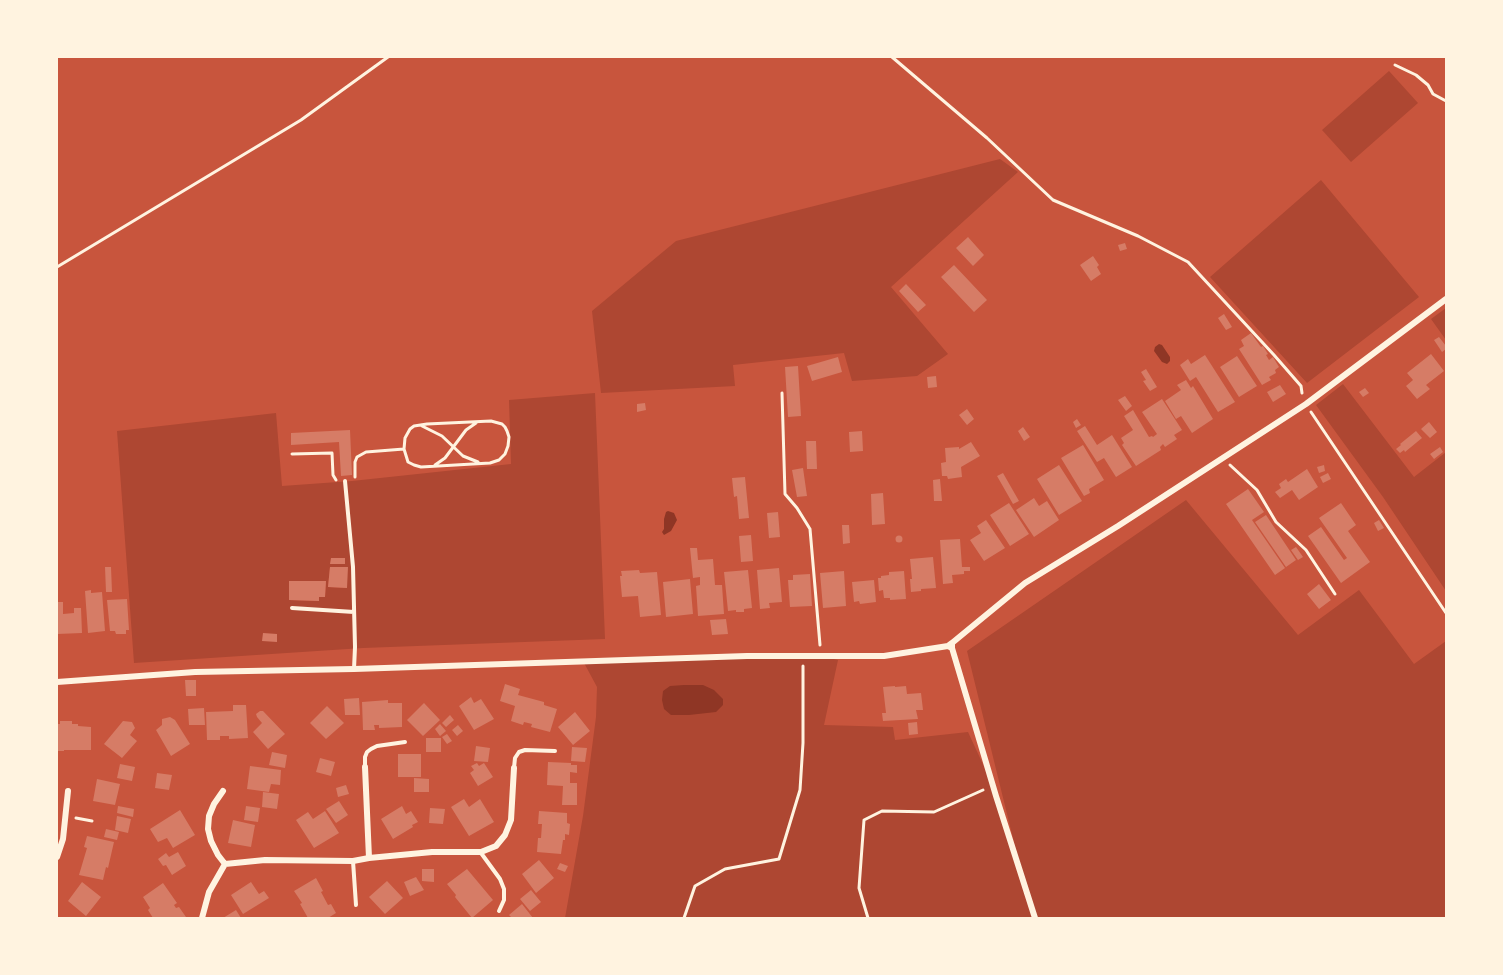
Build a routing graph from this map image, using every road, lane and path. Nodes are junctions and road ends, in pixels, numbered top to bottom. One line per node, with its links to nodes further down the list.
1 (388, 57): 5 (path)
2 (892, 57): 8 (path)
3 (1395, 65): 4 (path)
4 (1446, 101)
5 (57, 267)
6 (1446, 299): 8 (street)
7 (782, 393): 24 (path)
8 (1306, 404): 14 (street); 21 (path)
9 (480, 421): 10 (path); 11 (path); 15 (path)
10 (420, 425): 11 (path); 12 (path)
11 (453, 447): 15 (path); 16 (path)
12 (404, 449): 16 (path); 17 (path)
13 (292, 454): 17 (path)
14 (1222, 458): 18 (path); 22 (street)
15 (483, 463): 16 (path)
16 (434, 467)
17 (345, 481): 20 (lane)
18 (1335, 594)
19 (292, 608): 20 (lane)
20 (354, 612): 25 (lane)
21 (1446, 614)
22 (951, 646): 24 (street); 31 (street)
23 (803, 656): 24 (street); 25 (street); 44 (path)
24 (820, 656)
25 (354, 669): 26 (street)
26 (57, 682)
27 (405, 742): 29 (lane)
28 (555, 751): 30 (lane)
29 (365, 767): 38 (street)
30 (514, 768): 36 (street)
31 (993, 786): 45 (path); 46 (street)
32 (68, 790): 34 (street)
33 (223, 791): 40 (street)
34 (65, 816): 35 (path); 37 (street)
35 (92, 821)
36 (481, 852): 38 (street); 42 (lane)
37 (57, 857)
38 (369, 858): 39 (street)
39 (353, 861): 40 (street); 41 (lane)
40 (225, 864): 43 (street)
41 (356, 905)
42 (499, 911)
43 (202, 918)
44 (684, 918)
45 (868, 918)
46 (1035, 918)

